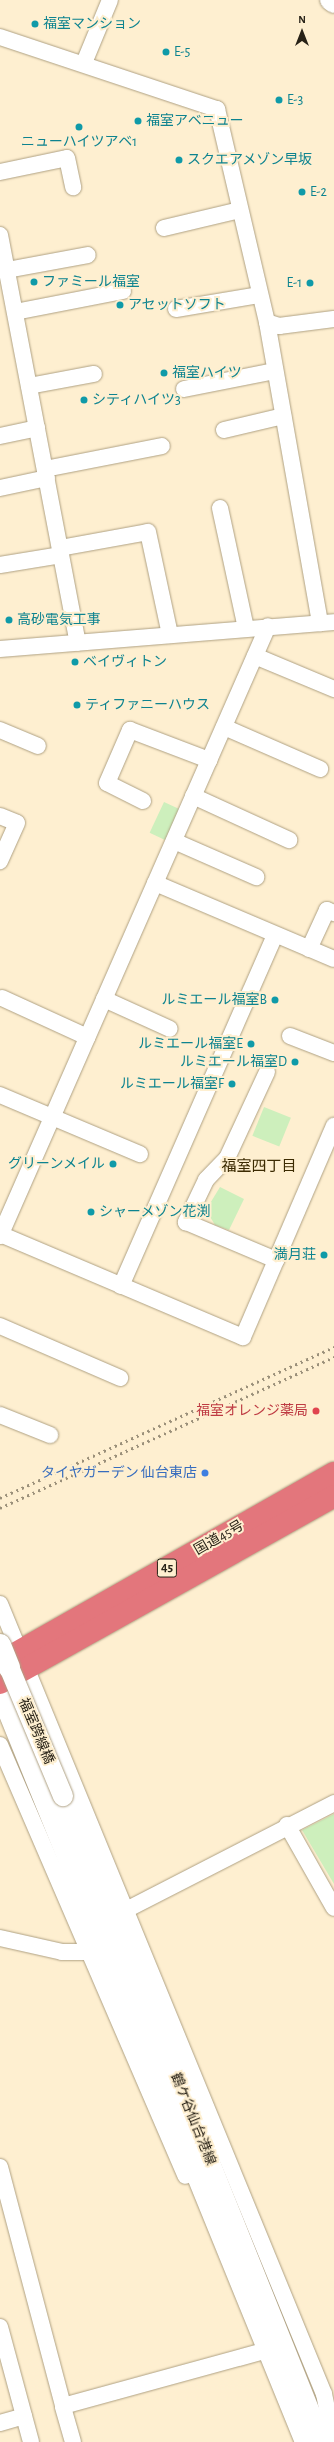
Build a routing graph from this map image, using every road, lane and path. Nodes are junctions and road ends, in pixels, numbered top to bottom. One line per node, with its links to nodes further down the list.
1 (110, 0): 5 (street)
2 (330, 0): 3 (street)
3 (334, 4)
4 (0, 37): 5 (street)
5 (84, 63): 8 (street)
6 (0, 172): 7 (street)
7 (73, 187)
8 (240, 210): 9 (street); 14 (street)
9 (164, 228)
10 (0, 234): 12 (street)
11 (88, 255): 12 (street)
12 (7, 270): 16 (street)
13 (122, 291): 16 (street)
14 (260, 295): 15 (street); 18 (street)
15 (176, 309)
16 (15, 312): 21 (street)
17 (334, 319): 18 (street)
18 (267, 322): 19 (street)
19 (275, 372): 22 (street); 23 (street)
20 (94, 374): 21 (street)
21 (29, 386): 24 (street)
22 (184, 389)
23 (283, 416): 25 (street); 33 (street)
24 (37, 428): 26 (street); 28 (street)
25 (224, 430)
26 (0, 436)
27 (162, 446): 28 (street)
28 (46, 474): 29 (street); 31 (street)
29 (0, 488)
30 (220, 508): 35 (street)
31 (61, 552): 32 (street); 36 (street); 37 (street)
32 (0, 565)
33 (327, 622): 34 (street)
34 (268, 626): 35 (street); 39 (street)
35 (246, 628): 36 (street)
36 (170, 635): 37 (street)
37 (78, 643): 38 (street)
38 (0, 649)
39 (255, 656): 40 (street); 41 (street)
40 (334, 690)
41 (224, 727): 44 (street); 45 (street)
42 (0, 730): 43 (street)
43 (38, 746)
44 (209, 760): 46 (street); 47 (street)
45 (320, 769)
46 (193, 796): 49 (street); 50 (street)
47 (143, 801)
48 (0, 816): 51 (street)
49 (289, 840)
50 (174, 841): 52 (street); 53 (street)
51 (0, 861)
52 (256, 877)
53 (155, 883): 55 (street); 59 (street)
54 (334, 913): 56 (street)
55 (275, 934): 56 (street); 71 (street)
56 (309, 949): 57 (street)
57 (334, 960)
58 (2, 998): 62 (street)
59 (104, 999): 60 (street); 62 (street)
60 (170, 1029)
61 (290, 1036): 63 (street)
62 (87, 1037): 66 (street)
63 (334, 1053)
64 (267, 1072): 70 (street)
65 (0, 1095): 66 (street)
66 (52, 1117): 68 (street); 69 (street)
67 (334, 1126): 70 (street)
68 (140, 1154)
69 (0, 1235): 71 (street)
70 (276, 1260): 71 (street)
71 (121, 1286)
72 (0, 1326): 73 (street)
73 (120, 1378)
74 (0, 1414): 75 (street)
75 (50, 1434)
76 (334, 1473): 80 (highway, 国道45号 / 45)
77 (334, 1496): 80 (highway, 国道45号 / 45)
78 (0, 1604): 80 (street)
79 (0, 1645): 80 (main road, bridge)
80 (11, 1666): 83 (street, 福室跨線橋, bridge); 87 (street)
81 (0, 1692): 83 (street, 福室跨線橋)
82 (0, 1745): 89 (street)
83 (54, 1799): 91 (street, 鶴ケ谷仙台港線); 100 (street, 鶴ケ谷仙台港線)
84 (334, 1803): 85 (street)
85 (287, 1826): 86 (street); 87 (street)
86 (334, 1908)
87 (126, 1910): 101 (street)
88 (0, 1938): 89 (street)
89 (88, 1952): 91 (street)
90 (0, 2167): 94 (street)
91 (256, 2319): 93 (street, 鶴ケ谷仙台港線)
92 (0, 2327): 95 (street)
93 (268, 2350): 94 (street); 99 (street, 鶴ケ谷仙台港線)
94 (63, 2406): 98 (street)
95 (24, 2416): 96 (street); 97 (street)
96 (0, 2423)
97 (31, 2442)
98 (73, 2442)
99 (305, 2442)
100 (322, 2442)
101 (334, 2442)

